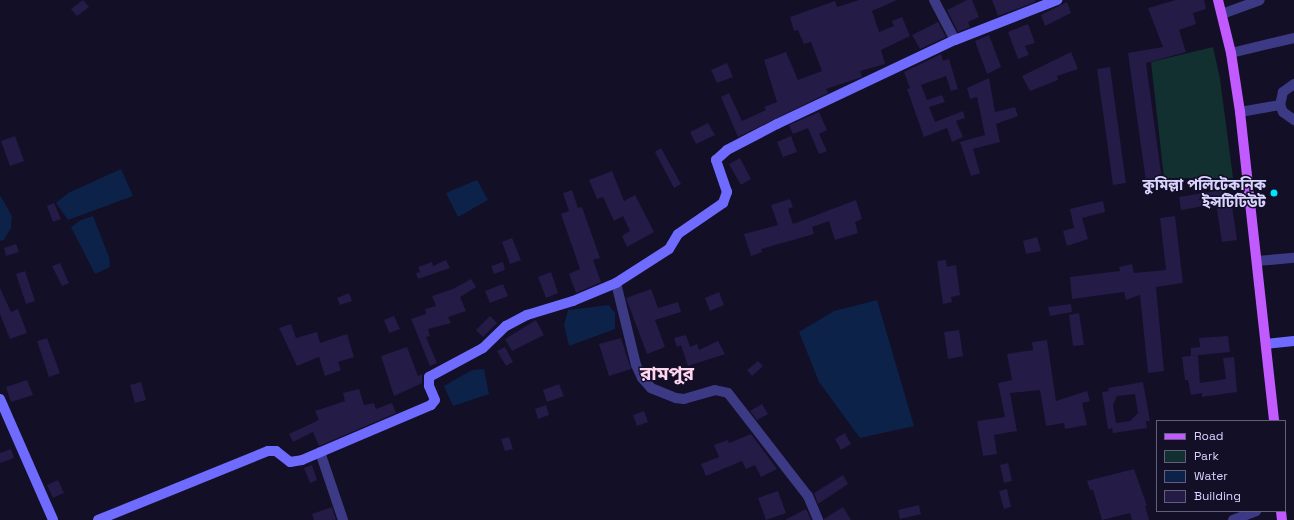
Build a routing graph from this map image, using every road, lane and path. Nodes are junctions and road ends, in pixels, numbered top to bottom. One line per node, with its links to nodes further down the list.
1 (934, 0): 7 (street)
2 (1058, 0): 7 (main road)
3 (1218, 0): 5 (main road)
4 (1260, 0): 5 (street)
5 (1222, 14): 8 (main road)
6 (1294, 38): 8 (street)
7 (955, 40): 15 (main road)
8 (1231, 53): 11 (main road)
9 (1294, 84): 10 (street)
10 (1280, 105): 11 (street); 12 (street)
11 (1240, 112): 14 (main road)
12 (1294, 120)
13 (1294, 258): 14 (street)
14 (1257, 261): 17 (main road)
15 (616, 283): 20 (main road); 25 (street)
16 (1294, 341): 17 (main road)
17 (1266, 344): 19 (main road)
18 (0, 399): 22 (main road)
19 (1274, 420)
20 (320, 452): 23 (main road); 24 (street)
21 (1253, 512): 26 (street)
22 (53, 520)
23 (98, 520)
24 (343, 520)
25 (818, 520)
26 (1233, 520)

